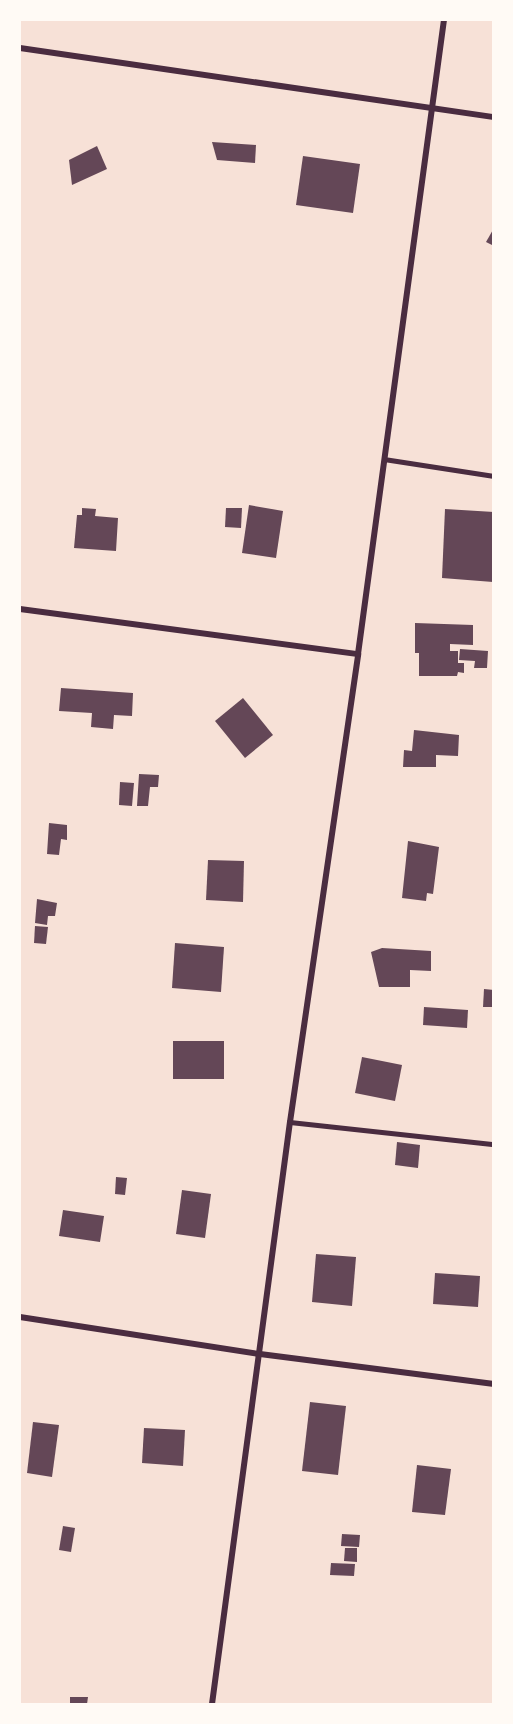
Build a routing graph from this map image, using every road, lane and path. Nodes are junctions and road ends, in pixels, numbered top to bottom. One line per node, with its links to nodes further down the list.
1 (444, 20): 3 (street)
2 (20, 48): 3 (street)
3 (432, 108): 4 (street); 5 (street)
4 (494, 117)
5 (384, 459): 6 (lane); 8 (street)
6 (494, 476)
7 (20, 609): 8 (street)
8 (358, 654): 9 (street)
9 (290, 1122): 10 (lane); 12 (street)
10 (494, 1144)
11 (20, 1317): 12 (street)
12 (260, 1354): 13 (street); 14 (street)
13 (494, 1384)
14 (212, 1704)

